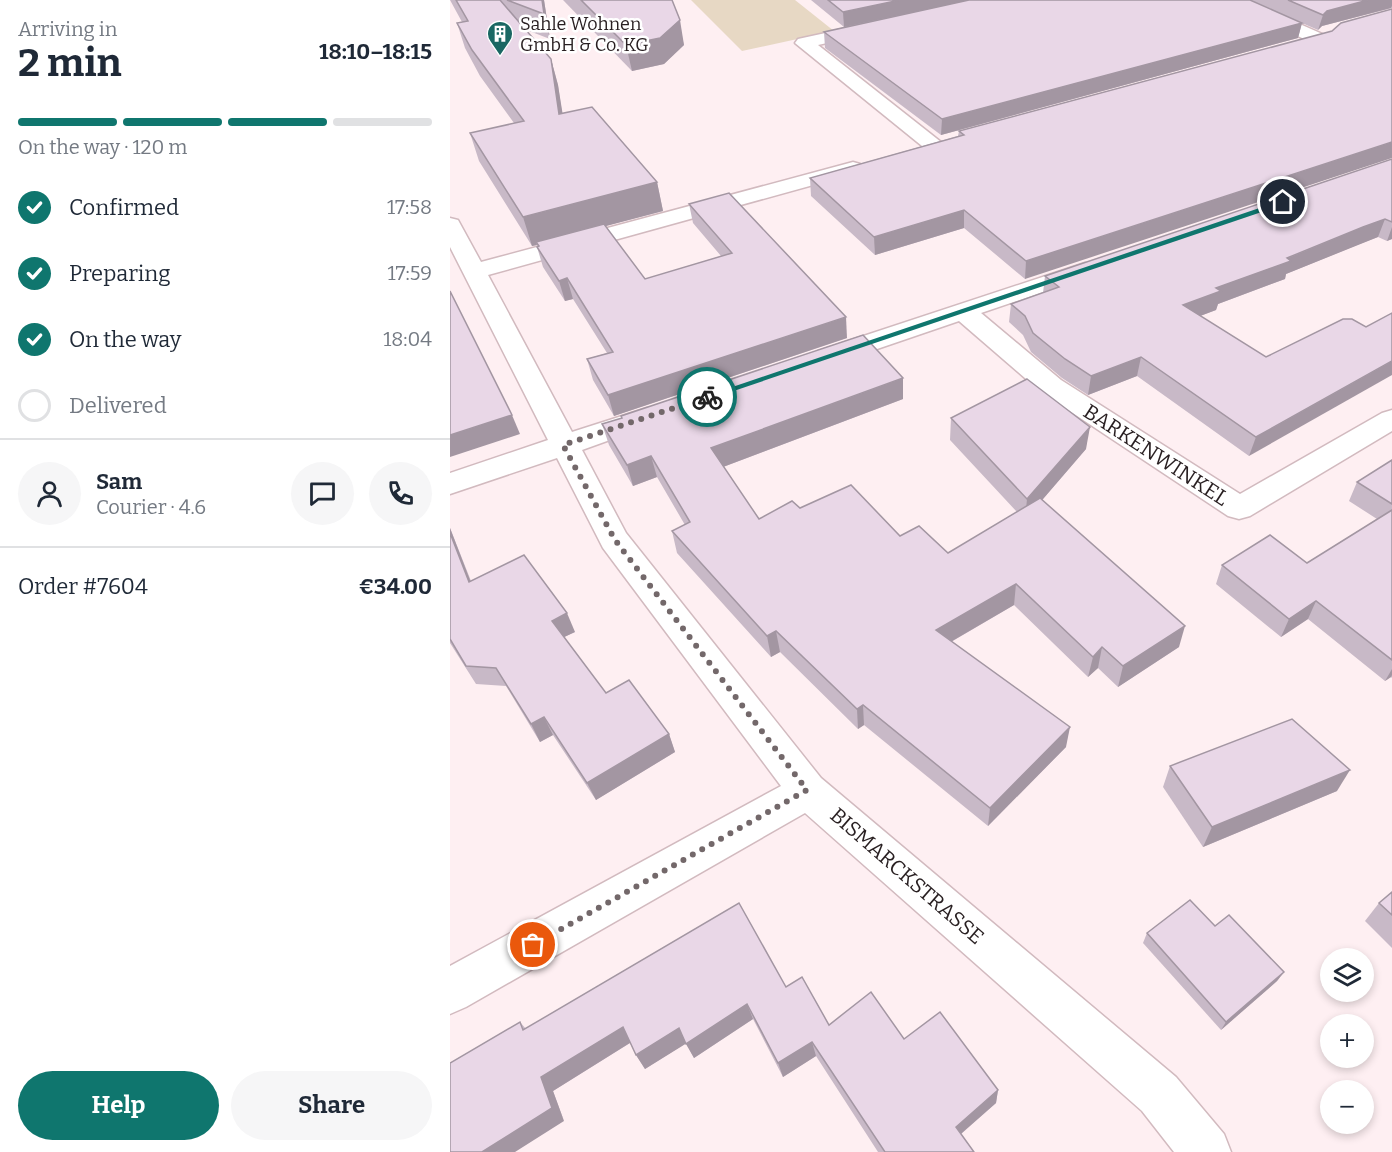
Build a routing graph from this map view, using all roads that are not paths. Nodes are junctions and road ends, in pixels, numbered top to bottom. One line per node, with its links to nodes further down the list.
1 (1232, 0): 4 (street)
2 (886, 25): 7 (street)
3 (1339, 29): 4 (street)
4 (1321, 40): 5 (street)
5 (1287, 49)
6 (957, 139): 7 (street)
7 (934, 146): 8 (street)
8 (911, 152)
9 (877, 161): 12 (street)
10 (450, 225): 12 (street, BISMARCKSTRASSE)
11 (1107, 263): 13 (street)
12 (473, 272): 17 (street, BISMARCKSTRASSE)
13 (964, 312): 14 (street); 16 (street, BARKENWINKEL)
14 (805, 365)
15 (669, 410): 17 (street)
16 (1392, 418)
17 (563, 445): 18 (street); 19 (street, BISMARCKSTRASSE)
18 (450, 484)
19 (807, 790): 20 (street); 21 (street, BISMARCKSTRASSE)
20 (450, 991)
21 (1206, 1152)

